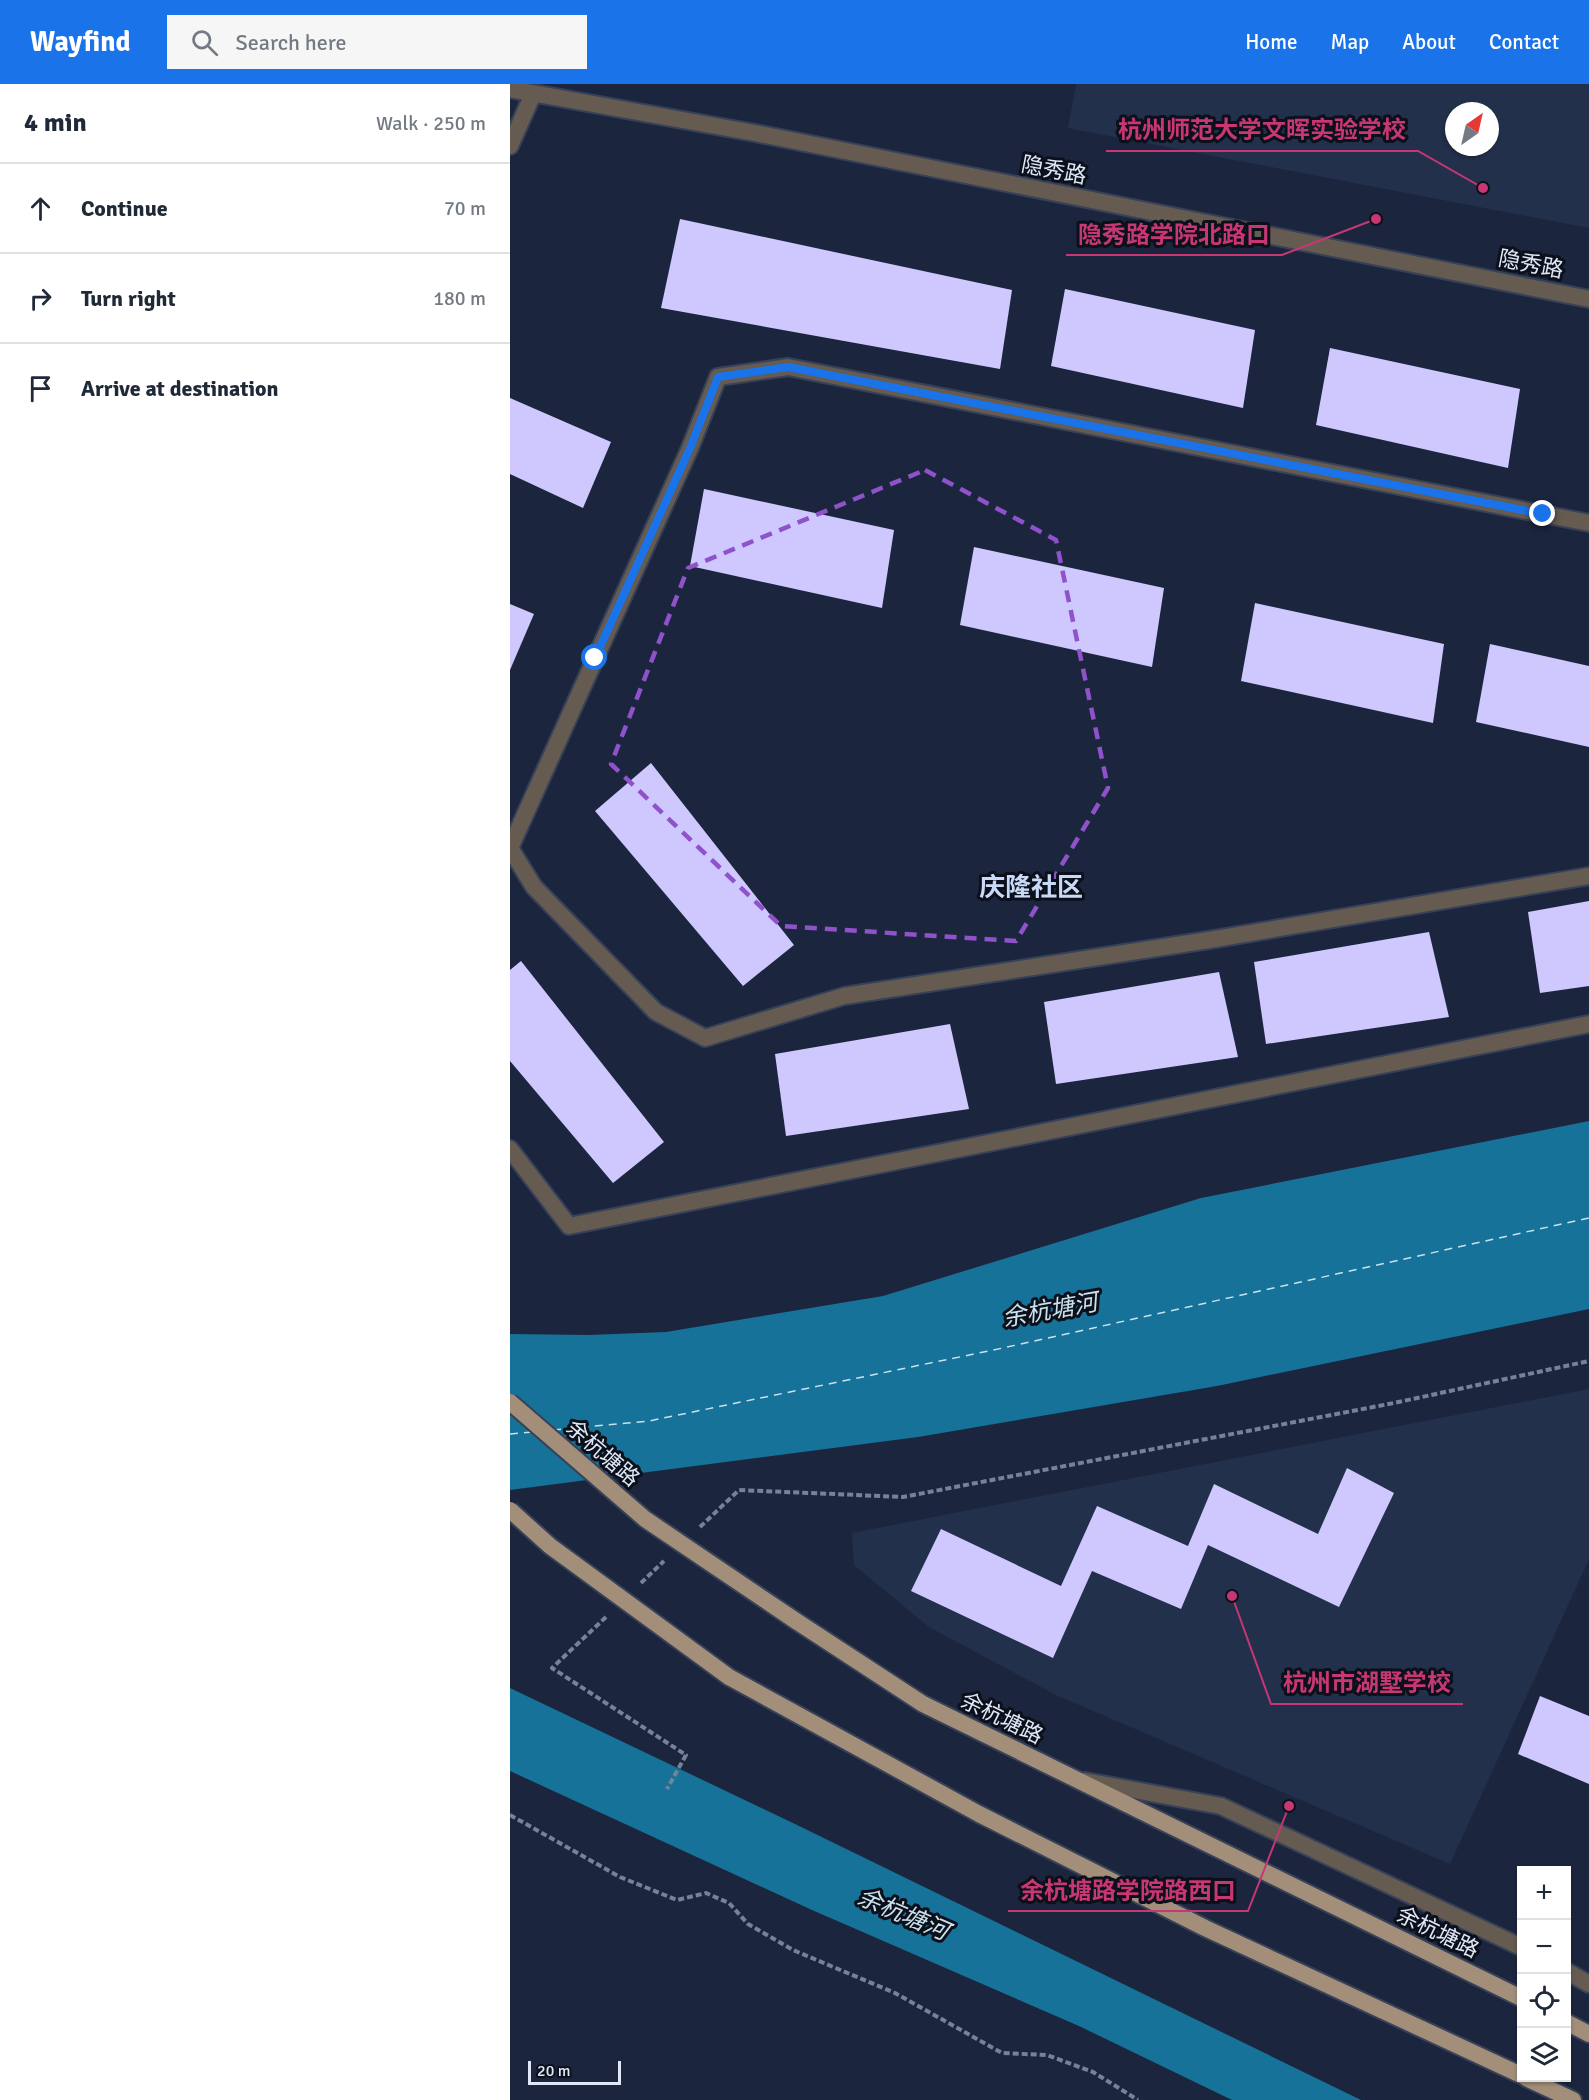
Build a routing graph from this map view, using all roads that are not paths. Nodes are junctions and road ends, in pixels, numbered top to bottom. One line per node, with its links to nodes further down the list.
1 (510, 88): 2 (street, 隐秀路)
2 (533, 94): 3 (street); 4 (street, 隐秀路)
3 (510, 146)
4 (1589, 299)
5 (1589, 523): 6 (street)
6 (1589, 876)
7 (1589, 1024): 8 (street)
8 (510, 1149)
9 (510, 1402): 11 (main road, 余杭塘路, bridge)
10 (510, 1510): 18 (main road, bridge)
11 (1074, 1778): 12 (street); 15 (main road, 余杭塘路)
12 (1517, 1945)
13 (1571, 1974): 14 (street)
14 (1589, 1984)
15 (1517, 1996)
16 (1571, 2025): 17 (main road)
17 (1589, 2034)
18 (1517, 2073)
19 (1535, 2082): 20 (main road)
20 (1573, 2100)

